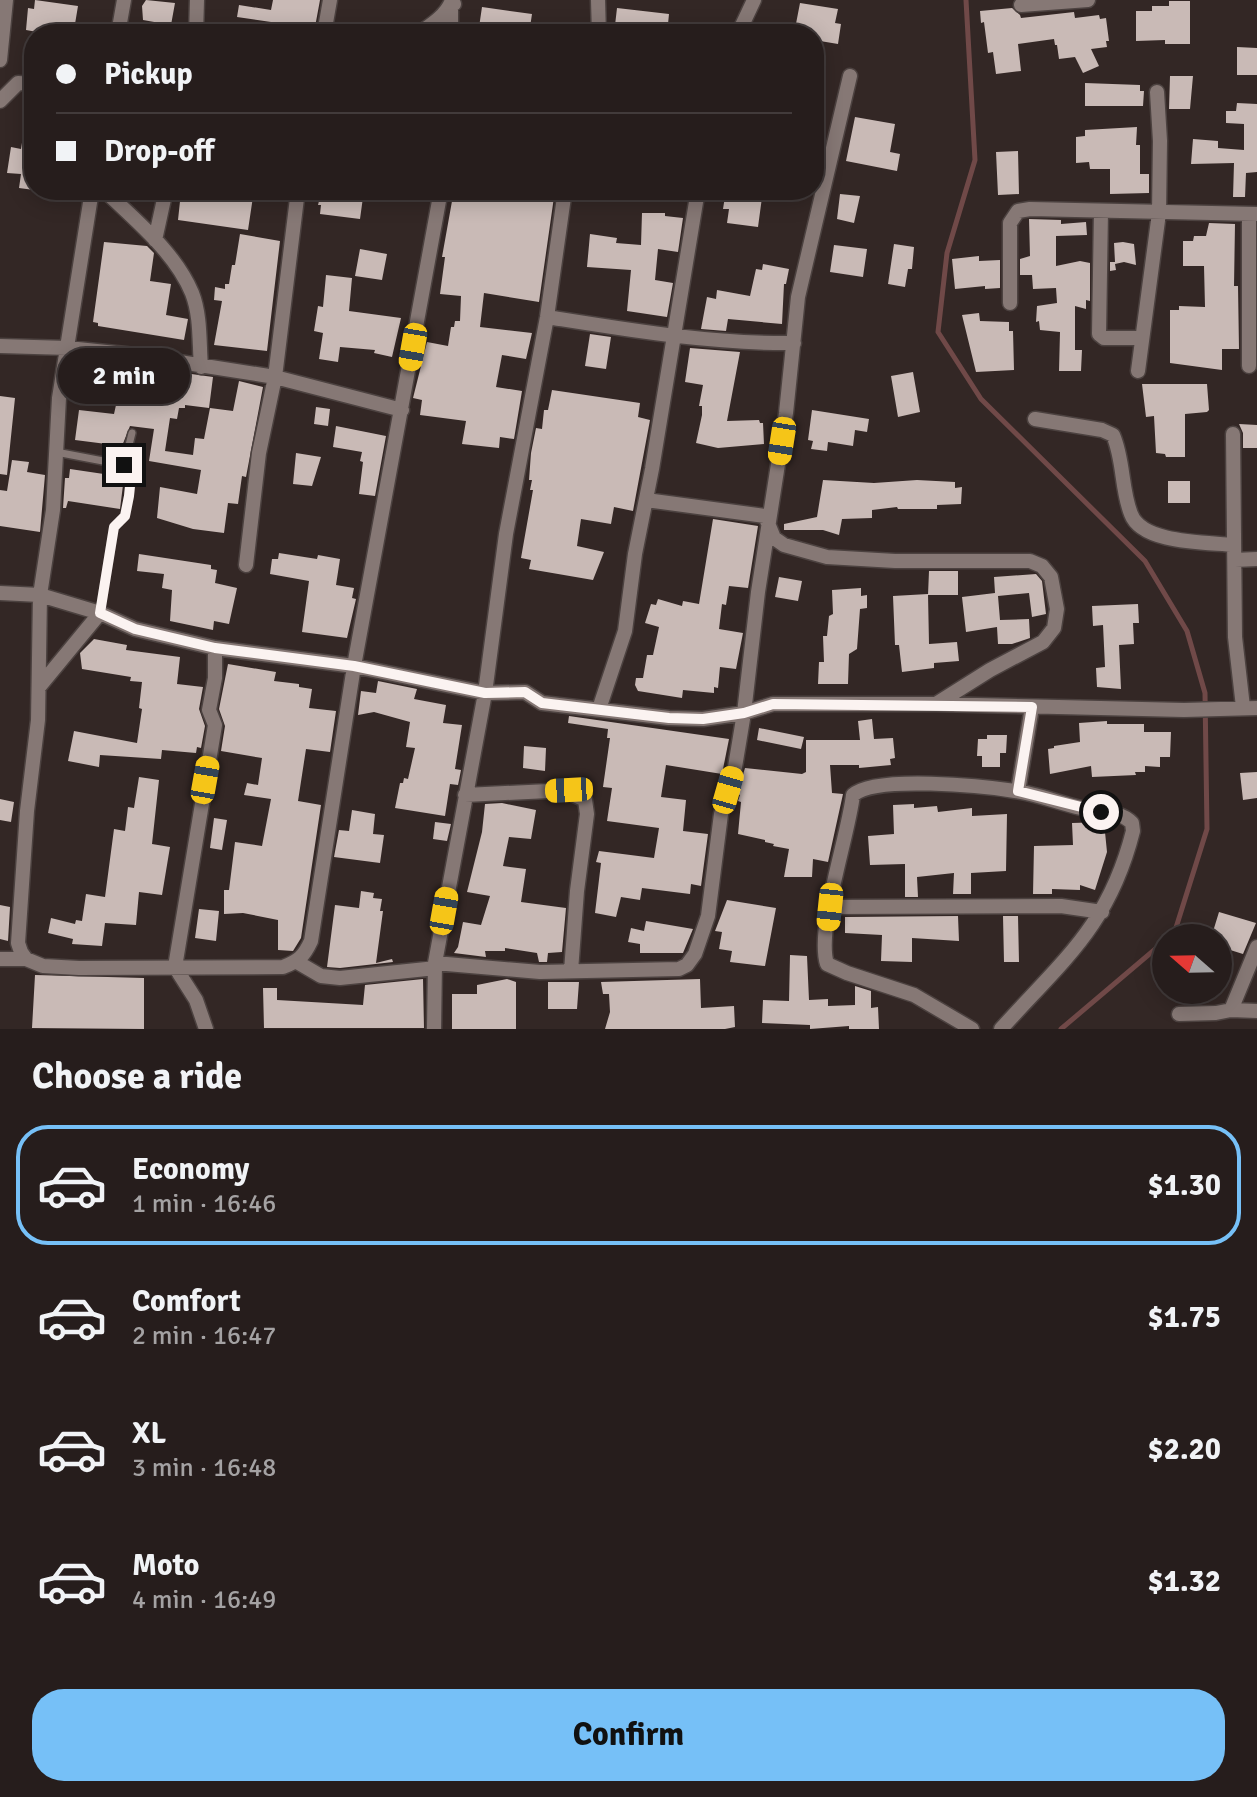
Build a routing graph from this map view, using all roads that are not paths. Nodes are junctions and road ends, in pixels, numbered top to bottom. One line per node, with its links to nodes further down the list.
1 (6, 0): 17 (street)
2 (124, 0): 10 (street)
3 (197, 0): 11 (street)
4 (330, 0): 12 (street)
5 (598, 0): 15 (street)
6 (754, 0): 16 (street)
7 (1088, 0): 9 (street)
8 (455, 2): 13 (street); 14 (street)
9 (1021, 5)
10 (120, 24)
11 (196, 24)
12 (326, 24)
13 (430, 24)
14 (452, 24)
15 (599, 24)
16 (743, 24)
17 (0, 60)
18 (850, 76): 22 (street)
19 (24, 83): 21 (street)
20 (1157, 92): 32 (street)
21 (0, 101)
22 (824, 186)
23 (90, 200): 41 (street)
24 (114, 200): 34 (street)
25 (164, 200): 34 (street)
26 (297, 200): 45 (street)
27 (439, 200): 46 (street)
28 (564, 200): 36 (street)
29 (696, 200): 37 (street)
30 (821, 200): 39 (street)
31 (1101, 211): 32 (street); 35 (street); 38 (street)
32 (1159, 213): 33 (street); 38 (street)
33 (1253, 214): 42 (street)
34 (155, 240): 43 (street)
35 (1010, 303)
36 (547, 317): 37 (street); 64 (street)
37 (674, 336): 39 (street); 52 (street)
38 (1142, 338): 44 (street)
39 (794, 343): 53 (street)
40 (0, 346): 41 (street)
41 (68, 348): 43 (street); 50 (street)
42 (1249, 366)
43 (201, 367): 45 (street)
44 (1138, 371)
45 (275, 377): 46 (street); 57 (street)
46 (402, 410): 62 (street)
47 (1035, 419): 54 (street)
48 (132, 433): 51 (lane)
49 (1233, 434): 54 (street)
50 (54, 452): 51 (lane); 59 (street)
51 (124, 465): 60 (lane)
52 (646, 500): 53 (street); 68 (street)
53 (770, 524): 65 (street); 69 (street)
54 (1234, 545): 56 (street)
55 (1257, 559): 56 (street)
56 (1235, 560): 67 (street)
57 (246, 565)
58 (0, 593): 59 (street)
59 (40, 595): 60 (street); 63 (street)
60 (100, 613): 61 (street); 63 (street)
61 (215, 648): 62 (street); 79 (street)
62 (354, 666): 64 (street); 77 (street)
63 (39, 687): 76 (street)
64 (485, 693): 68 (street); 71 (street)
65 (936, 704): 66 (street); 69 (street)
66 (1032, 707): 67 (street); 70 (street)
67 (1250, 708)
68 (599, 709): 69 (street)
69 (744, 713): 80 (street)
70 (1018, 791): 72 (street); 73 (street)
71 (465, 795): 78 (street); 80 (street)
72 (830, 907): 73 (street); 86 (street)
73 (1102, 912): 87 (street)
74 (1257, 947): 81 (street)
75 (0, 959): 76 (street)
76 (26, 959): 79 (street)
77 (297, 962): 78 (street); 79 (street)
78 (435, 966): 80 (street); 85 (street)
79 (175, 967): 84 (street)
80 (571, 971)
81 (1231, 1010): 82 (street); 83 (street)
82 (1257, 1011)
83 (1179, 1014)
84 (206, 1029)
85 (434, 1029)
86 (972, 1029)
87 (1001, 1029)

